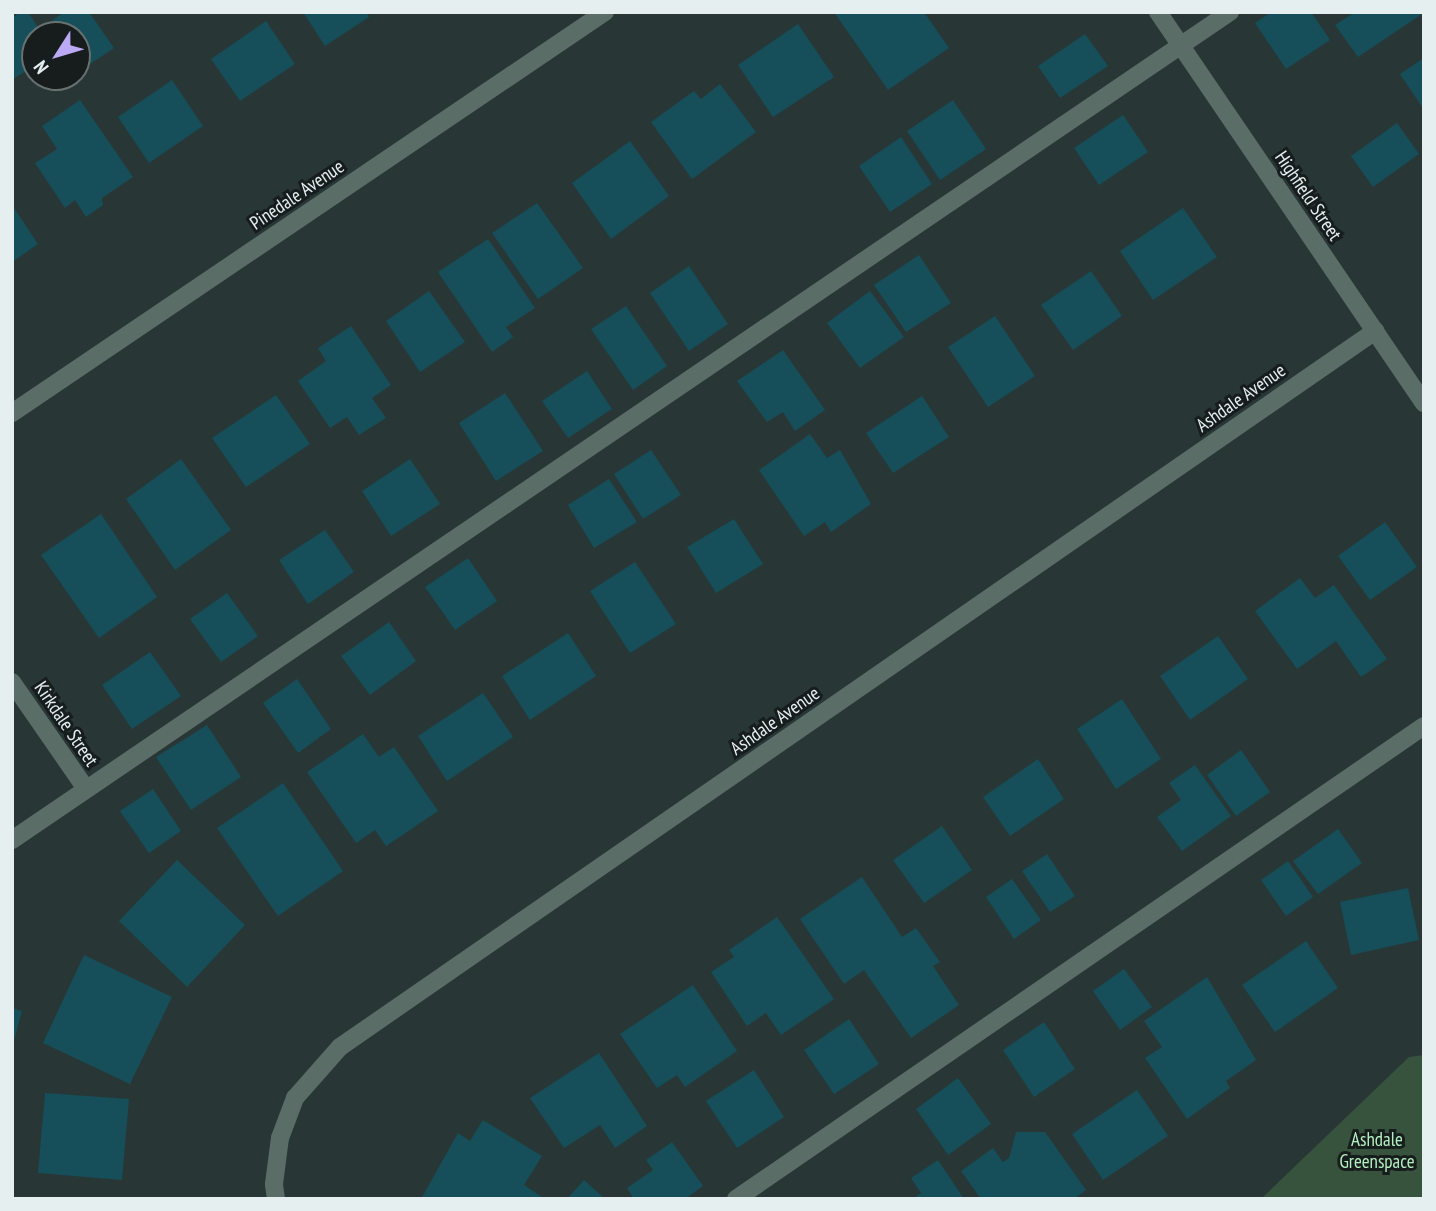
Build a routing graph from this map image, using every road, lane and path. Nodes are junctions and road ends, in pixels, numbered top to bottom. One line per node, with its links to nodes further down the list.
1 (605, 12): 7 (street, Pinedale Avenue)
2 (1158, 12): 4 (street, Highfield Street)
3 (1230, 12): 4 (street)
4 (1180, 46): 5 (street, Highfield Street); 10 (street)
5 (1375, 331): 6 (street, Highfield Street); 12 (street, Ashdale Avenue)
6 (1424, 403)
7 (12, 413)
8 (12, 682): 10 (street, Kirkdale Street)
9 (1424, 726): 13 (street)
10 (86, 789): 11 (street)
11 (12, 840)
12 (276, 1199)
13 (736, 1199)

